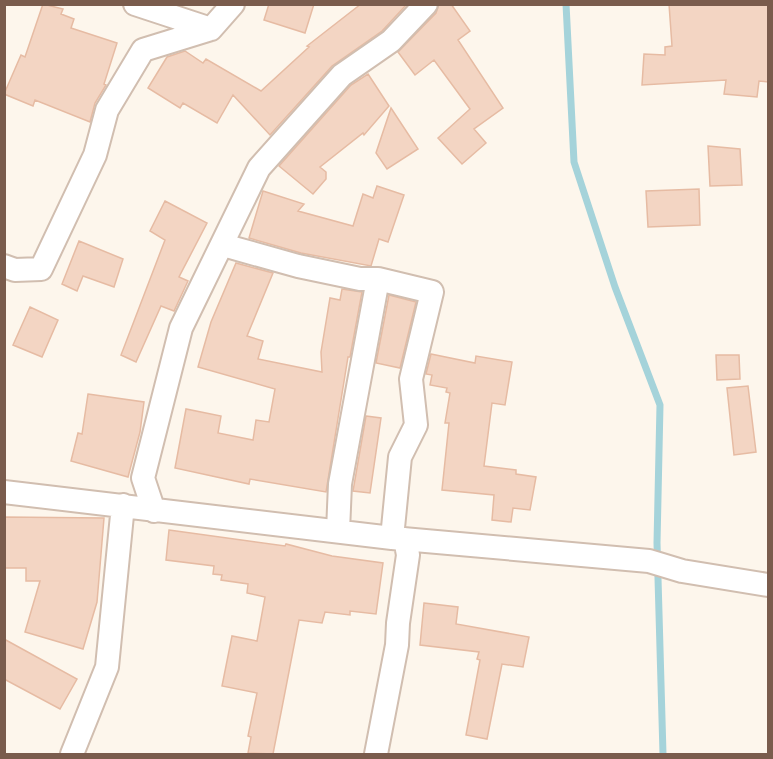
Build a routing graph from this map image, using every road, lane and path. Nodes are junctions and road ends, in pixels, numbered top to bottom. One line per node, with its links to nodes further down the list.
1 (135, 4): 4 (street)
2 (232, 4): 4 (street)
3 (426, 4): 5 (street)
4 (211, 29): 6 (street)
5 (223, 245): 7 (street); 10 (street)
6 (4, 266)
7 (378, 279): 11 (street); 12 (street)
8 (4, 492): 9 (street)
9 (123, 505): 10 (street); 14 (street)
10 (154, 511): 11 (street)
11 (338, 531): 12 (street)
12 (399, 539): 13 (street); 15 (street)
13 (768, 585)
14 (72, 754)
15 (376, 754)

